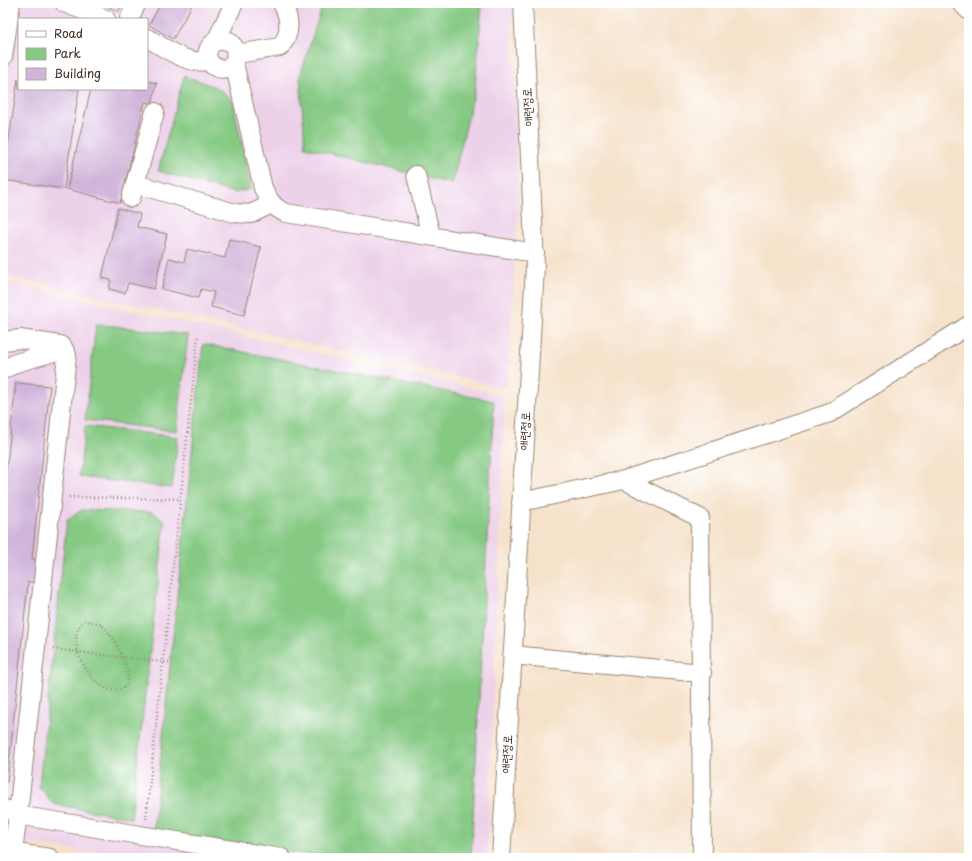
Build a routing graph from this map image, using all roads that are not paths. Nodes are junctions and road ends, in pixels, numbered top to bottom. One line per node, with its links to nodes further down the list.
1 (10, 3): 13 (street)
2 (137, 3): 10 (street)
3 (234, 3): 12 (street)
4 (282, 3): 14 (street)
5 (523, 3): 20 (street, 애련정로)
6 (961, 3): 8 (street)
7 (72, 4): 9 (street)
8 (969, 11)
9 (104, 18)
10 (130, 18)
11 (148, 39): 15 (street)
12 (216, 41): 14 (street); 15 (street)
13 (3, 57)
14 (235, 58): 15 (street); 18 (street)
15 (208, 61)
16 (156, 112): 18 (street)
17 (416, 175): 19 (street)
18 (271, 204): 19 (street)
19 (431, 236): 20 (street)
20 (535, 254): 26 (street, 애련정로)
21 (969, 325): 25 (street)
22 (3, 341): 23 (street)
23 (64, 349): 24 (street); 29 (street)
24 (3, 370)
25 (624, 480): 26 (street); 28 (street)
26 (521, 502): 27 (street, 애련정로)
27 (512, 655): 28 (street); 33 (street, 애련정로)
28 (702, 673): 34 (street)
29 (10, 811): 30 (street); 32 (street)
30 (9, 853): 31 (street)
31 (50, 858)
32 (282, 858)
33 (500, 858)
34 (702, 858)

